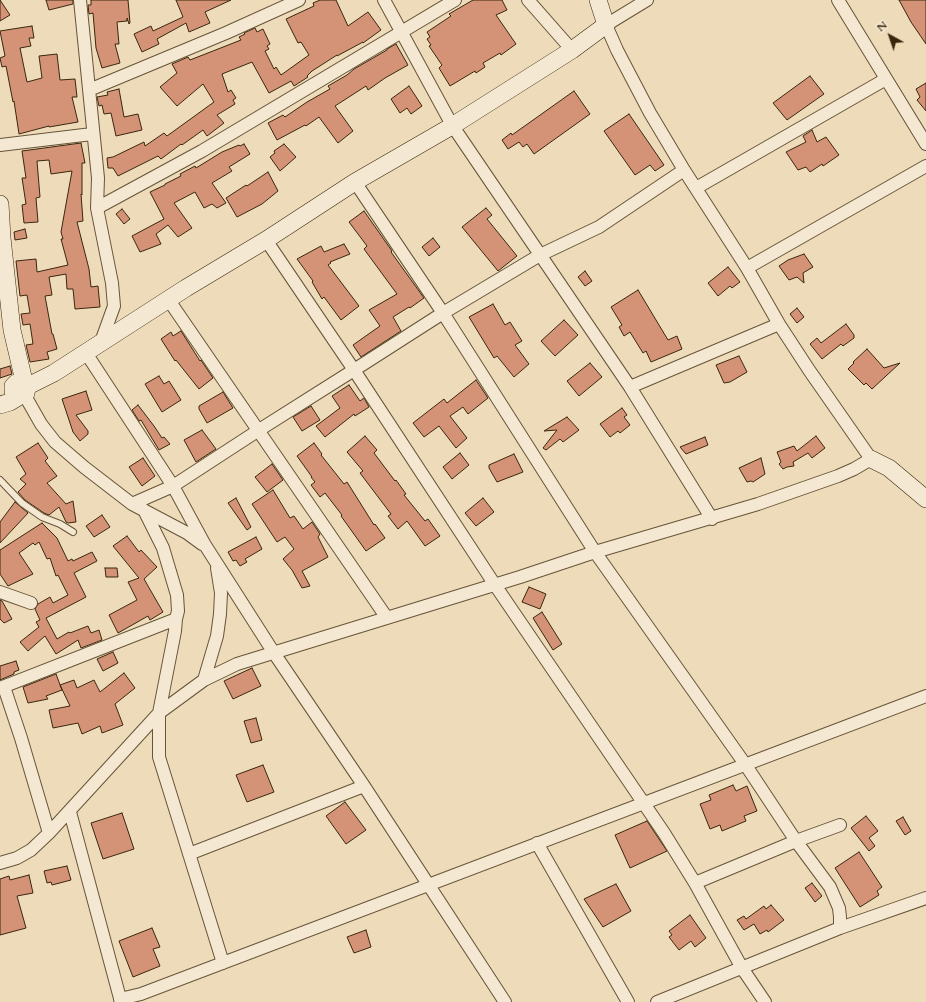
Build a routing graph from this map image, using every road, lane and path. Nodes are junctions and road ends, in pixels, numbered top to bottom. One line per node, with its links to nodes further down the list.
1 (80, 0): 13 (street)
2 (299, 0): 13 (street)
3 (384, 0): 10 (street)
4 (455, 0): 10 (street)
5 (528, 0): 11 (street)
6 (598, 0): 9 (street)
7 (647, 0): 9 (street)
8 (838, 0): 12 (street)
9 (606, 25): 11 (street); 19 (street)
10 (402, 31): 14 (street); 23 (street)
11 (572, 50): 14 (street)
12 (886, 79): 16 (street); 21 (street)
13 (89, 90): 15 (street)
14 (452, 125): 20 (street); 25 (street)
15 (92, 134): 17 (street); 23 (street)
16 (926, 144)
17 (0, 145)
18 (926, 166): 26 (street)
19 (684, 170): 21 (street); 25 (street)
20 (355, 182): 24 (street); 29 (street)
21 (696, 188): 26 (street)
22 (0, 204): 27 (street)
23 (97, 208): 31 (street)
24 (266, 240): 28 (street); 33 (street)
25 (540, 255): 29 (street); 34 (street)
26 (747, 268): 30 (street)
27 (4, 295): 35 (street)
28 (168, 299): 31 (street); 37 (street)
29 (443, 313): 33 (street); 47 (street)
30 (779, 324): 34 (street); 38 (street)
31 (101, 342): 32 (street)
32 (86, 353): 35 (street); 40 (street)
33 (354, 370): 37 (street); 49 (street)
34 (630, 387): 44 (street)
35 (18, 389): 36 (street); 42 (street)
36 (0, 405)
37 (259, 430): 40 (street); 52 (street)
38 (871, 459): 41 (street); 44 (street)
39 (0, 480): 45 (lane)
40 (173, 486): 42 (street); 46 (street)
41 (926, 499)
42 (132, 504): 43 (street)
43 (144, 510): 46 (street); 53 (street)
44 (712, 519): 47 (street)
45 (73, 532)
46 (205, 545): 48 (street)
47 (595, 552): 49 (street); 59 (street)
48 (216, 563): 54 (street); 55 (street)
49 (495, 585): 52 (street); 61 (street)
50 (0, 592): 51 (street)
51 (31, 603)
52 (387, 618): 54 (street)
53 (176, 619): 56 (street); 58 (street)
54 (274, 653): 55 (street); 60 (street)
55 (204, 680): 58 (street)
56 (2, 687): 64 (street)
57 (926, 696): 59 (street)
58 (159, 713): 62 (street); 67 (street)
59 (745, 764): 61 (street); 65 (street)
60 (364, 786): 67 (street); 70 (street)
61 (644, 803): 66 (street); 69 (street)
62 (70, 812): 64 (street); 75 (street)
63 (840, 825): 65 (street)
64 (49, 833): 68 (street)
65 (796, 841): 69 (street); 72 (street)
66 (538, 843): 70 (street); 77 (street)
67 (189, 854): 73 (street)
68 (0, 863)
69 (695, 883): 74 (street)
70 (428, 885): 73 (street); 76 (street)
71 (926, 898): 72 (street)
72 (840, 928): 74 (street)
73 (223, 963): 75 (street)
74 (742, 968): 78 (street); 79 (street)
75 (120, 1001)
76 (504, 1002)
77 (628, 1002)
78 (657, 1002)
79 (765, 1002)

